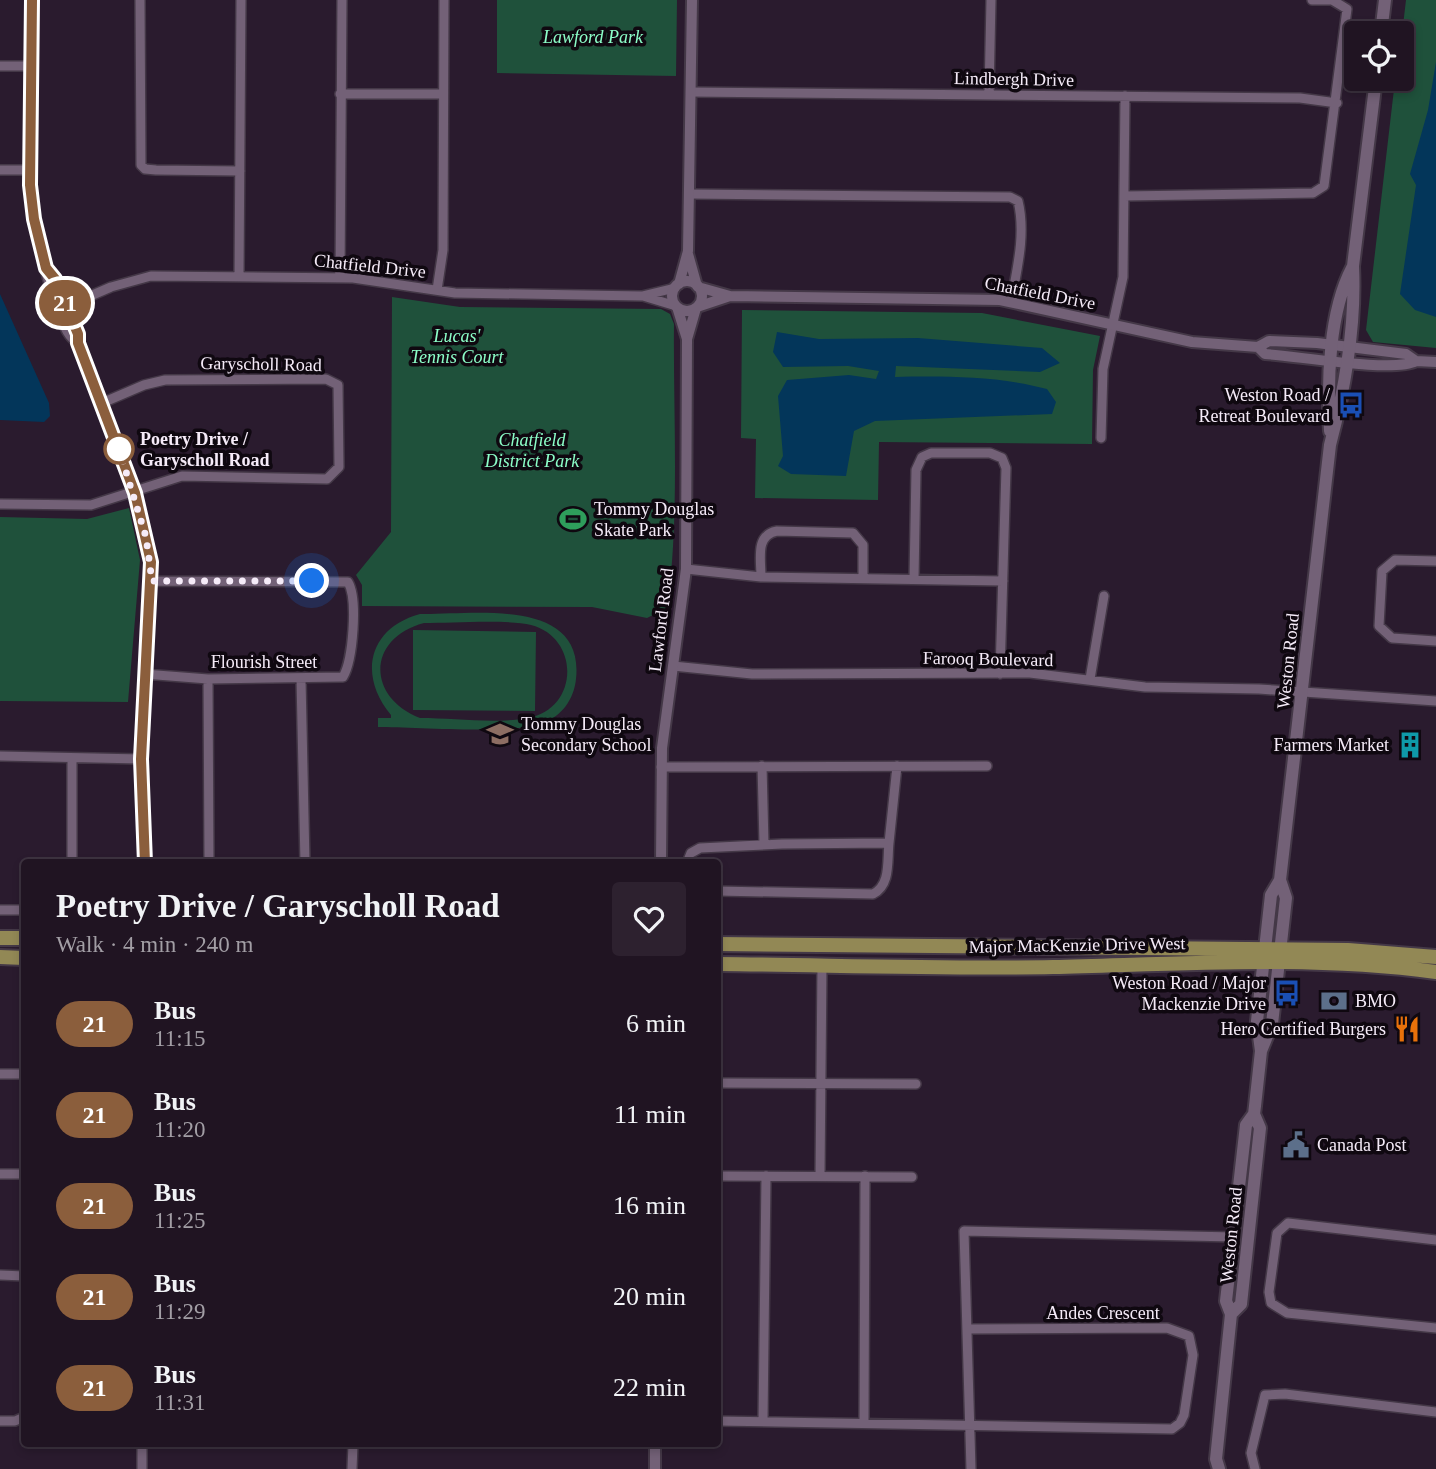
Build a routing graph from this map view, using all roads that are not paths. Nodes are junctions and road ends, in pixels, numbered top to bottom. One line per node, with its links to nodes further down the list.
1 (32, 0): 12 (street)
2 (140, 0): 22 (street)
3 (241, 0): 22 (street)
4 (342, 0): 15 (street)
5 (444, 0): 16 (street)
6 (692, 0): 14 (street)
7 (991, 0): 17 (street)
8 (1312, 0): 19 (street)
9 (1385, 0): 10 (main road)
10 (1382, 21)
11 (0, 66): 12 (street)
12 (32, 66): 21 (street)
13 (1375, 91): 26 (main road, Weston Road)
14 (691, 92): 17 (street, Lindbergh Drive); 23 (street)
15 (341, 94): 16 (street); 28 (street)
16 (443, 94): 31 (street)
17 (989, 94): 18 (street, Lindbergh Drive)
18 (1125, 96): 19 (street, Lindbergh Drive); 24 (street)
19 (1337, 103): 24 (street)
20 (0, 170): 21 (street)
21 (31, 170): 37 (street)
22 (240, 171): 27 (street)
23 (689, 194): 25 (street); 34 (street)
24 (1124, 196): 38 (street)
25 (688, 251): 29 (street); 30 (street)
26 (1353, 267): 40 (main road, Weston Road); 41 (main road, Weston Road)
27 (239, 276): 28 (street, Chatfield Drive); 37 (street, Chatfield Drive)
28 (340, 277): 31 (street, Chatfield Drive)
29 (677, 286): 30 (street); 32 (street, Chatfield Drive); 35 (street)
30 (698, 286): 33 (street, Chatfield Drive); 36 (street)
31 (437, 290): 32 (street, Chatfield Drive)
32 (642, 296): 35 (street, Chatfield Drive)
33 (730, 296): 34 (street, Chatfield Drive); 36 (street, Chatfield Drive)
34 (1011, 302): 38 (street, Chatfield Drive)
35 (677, 307): 36 (street); 39 (street, Lawford Road)
36 (697, 307): 39 (street, Lawford Road)
37 (62, 308): 43 (street)
38 (1114, 326): 40 (street, Chatfield Drive); 44 (street)
39 (687, 339): 49 (street, Lawford Road)
40 (1332, 353): 41 (street, Chatfield Drive); 45 (main road, Weston Road)
41 (1347, 355): 42 (street, Chatfield Drive); 45 (main road, Weston Road)
42 (1436, 362)
43 (102, 403): 46 (street); 46 (street, Garyscholl Road)
44 (1101, 438)
45 (1330, 445): 63 (main road, Weston Road)
46 (135, 493): 47 (street); 53 (street)
47 (0, 504)
48 (1436, 561): 56 (street)
49 (686, 569): 50 (street); 57 (street, Lawford Road)
50 (761, 577): 51 (street); 51 (street)
51 (863, 578): 52 (street)
52 (915, 579): 54 (street); 54 (street)
53 (152, 581): 58 (street); 61 (street, Flourish Street)
54 (1003, 581): 59 (street)
55 (1104, 596): 62 (street)
56 (1436, 642)
57 (673, 666): 59 (street, Farooq Boulevard); 71 (street, Lawford Road)
58 (144, 674): 60 (street, Flourish Street); 67 (street)
59 (1000, 674): 62 (street, Farooq Boulevard)
60 (208, 679): 61 (street, Flourish Street); 76 (street)
61 (301, 679): 77 (street)
62 (1090, 679): 63 (street, Farooq Boulevard)
63 (1301, 692): 64 (street, Farooq Boulevard); 86 (main road, Weston Road)
64 (1436, 701)
65 (0, 756): 66 (street)
66 (72, 758): 67 (street); 74 (street)
67 (141, 759): 75 (street)
68 (762, 766): 69 (street); 71 (street); 73 (street)
69 (897, 766): 70 (street); 72 (street)
70 (987, 766)
71 (661, 767): 78 (street, Lawford Road)
72 (889, 843): 73 (street); 80 (street)
73 (764, 844): 79 (street)
74 (72, 859)
75 (145, 859)
76 (209, 859)
77 (305, 859)
78 (661, 859)
79 (689, 859)
80 (721, 891)
81 (0, 910): 82 (street)
82 (21, 910)
83 (0, 937): 84 (main road)
84 (21, 938)
85 (721, 944): 86 (main road, Major MacKenzie Drive West)
86 (1273, 949): 88 (main road, Major MacKenzie Drive West); 91 (main road, Weston Road)
87 (0, 957): 89 (main road)
88 (1436, 957)
89 (21, 958)
90 (721, 964): 92 (main road, Major MacKenzie Drive West)
91 (1271, 964): 92 (main road, Major MacKenzie Drive West); 93 (main road, Major MacKenzie Drive West); 99 (main road, Weston Road)
92 (822, 972): 97 (street)
93 (1436, 972)
94 (0, 1074): 95 (street)
95 (21, 1074)
96 (721, 1083): 97 (street)
97 (821, 1083): 98 (street); 104 (street)
98 (916, 1084)
99 (1254, 1114): 107 (main road, Weston Road); 111 (main road, Weston Road)
100 (0, 1174): 101 (street)
101 (21, 1174)
102 (721, 1176): 103 (street)
103 (766, 1176): 104 (street); 118 (street)
104 (820, 1176): 105 (street)
105 (865, 1177): 106 (street); 119 (street)
106 (912, 1177)
107 (1234, 1237): 111 (main road, Weston Road); 113 (street)
108 (1436, 1240): 112 (street)
109 (0, 1275): 110 (street)
110 (21, 1276)
111 (1231, 1314): 124 (main road, Weston Road)
112 (1436, 1328)
113 (967, 1329): 120 (street); 120 (street, Andes Crescent)
114 (1436, 1412): 129 (street)
115 (21, 1419): 116 (street)
116 (0, 1421)
117 (721, 1421): 118 (street)
118 (763, 1421): 119 (street)
119 (864, 1422): 120 (street)
120 (971, 1426): 128 (street)
121 (142, 1447): 125 (street)
122 (353, 1447): 126 (street)
123 (656, 1447): 127 (street)
124 (1215, 1466)
125 (142, 1469)
126 (352, 1469)
127 (655, 1469)
128 (971, 1469)
129 (1255, 1469)

